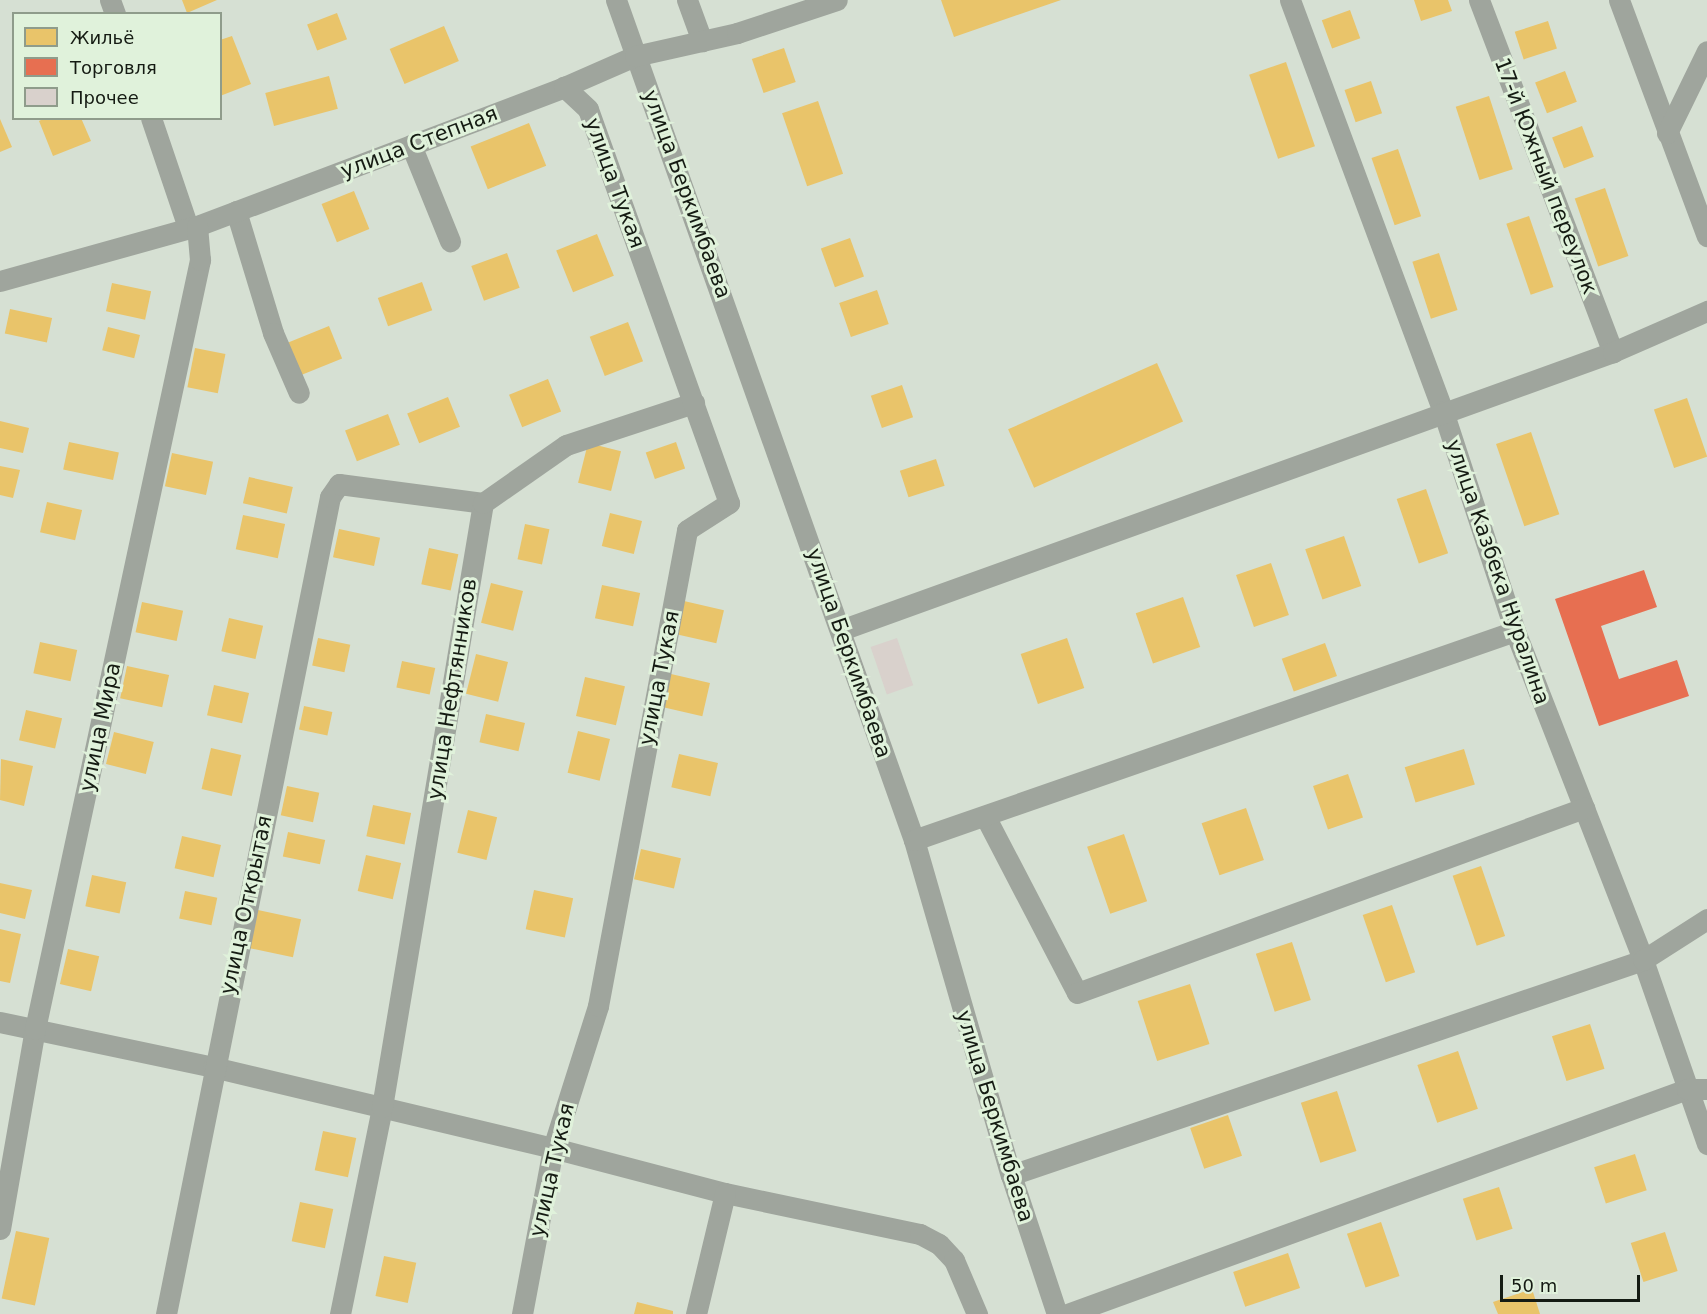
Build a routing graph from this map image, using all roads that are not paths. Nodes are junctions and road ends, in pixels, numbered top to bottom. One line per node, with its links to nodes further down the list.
1 (616, 0): 9 (street, улица Беркимбаева)
2 (687, 0): 7 (street)
3 (837, 0): 7 (street, улица Степная)
4 (1290, 0): 23 (street, улица Казбека Нуралина)
5 (1479, 0): 20 (street, 17-й Южный переулок)
6 (1619, 0): 12 (street)
7 (702, 41): 9 (street, улица Степная)
8 (1707, 51): 12 (street)
9 (635, 56): 10 (street, улица Степная); 25 (street, улица Беркимбаева)
10 (564, 87): 13 (street, улица Степная); 22 (street, улица Тукая)
11 (152, 120): 15 (street, улица Мира)
12 (1667, 133): 16 (street)
13 (411, 145): 14 (street, улица Степная); 17 (street)
14 (236, 211): 15 (street, улица Степная); 21 (street)
15 (193, 226): 18 (street, улица Степная); 33 (street, улица Мира)
16 (1707, 236)
17 (450, 241)
18 (0, 283)
19 (1707, 311): 20 (street)
20 (1613, 352): 23 (street)
21 (299, 393)
22 (694, 403): 24 (street); 38 (street, улица Тукая)
23 (1443, 411): 25 (street); 26 (street, улица Казбека Нуралина)
24 (483, 503): 34 (street, улица Открытая); 36 (street, улица Нефтянников)
25 (841, 630): 29 (street, улица Беркимбаева)
26 (1515, 631): 27 (street, улица Казбека Нуралина); 28 (street)
27 (1584, 808): 28 (street); 31 (street, улица Казбека Нуралина)
28 (985, 816): 29 (street)
29 (914, 840): 39 (street, улица Беркимбаева)
30 (1707, 920): 31 (street)
31 (1643, 960): 35 (street, улица Казбека Нуралина); 39 (street)
32 (0, 1022): 33 (street)
33 (35, 1029): 34 (street); 41 (street, улица Мира)
34 (213, 1067): 36 (street); 42 (street, улица Открытая)
35 (1697, 1089): 37 (street, улица Казбека Нуралина); 48 (street)
36 (382, 1107): 38 (street); 43 (street, улица Нефтянников)
37 (1707, 1144)
38 (553, 1148): 40 (street); 44 (street, улица Тукая)
39 (1011, 1175): 47 (street, улица Беркимбаева)
40 (725, 1193): 45 (street); 46 (street)
41 (0, 1229)
42 (166, 1314)
43 (340, 1314)
44 (522, 1314)
45 (696, 1314)
46 (977, 1314)
47 (1057, 1314)
48 (1067, 1314)

